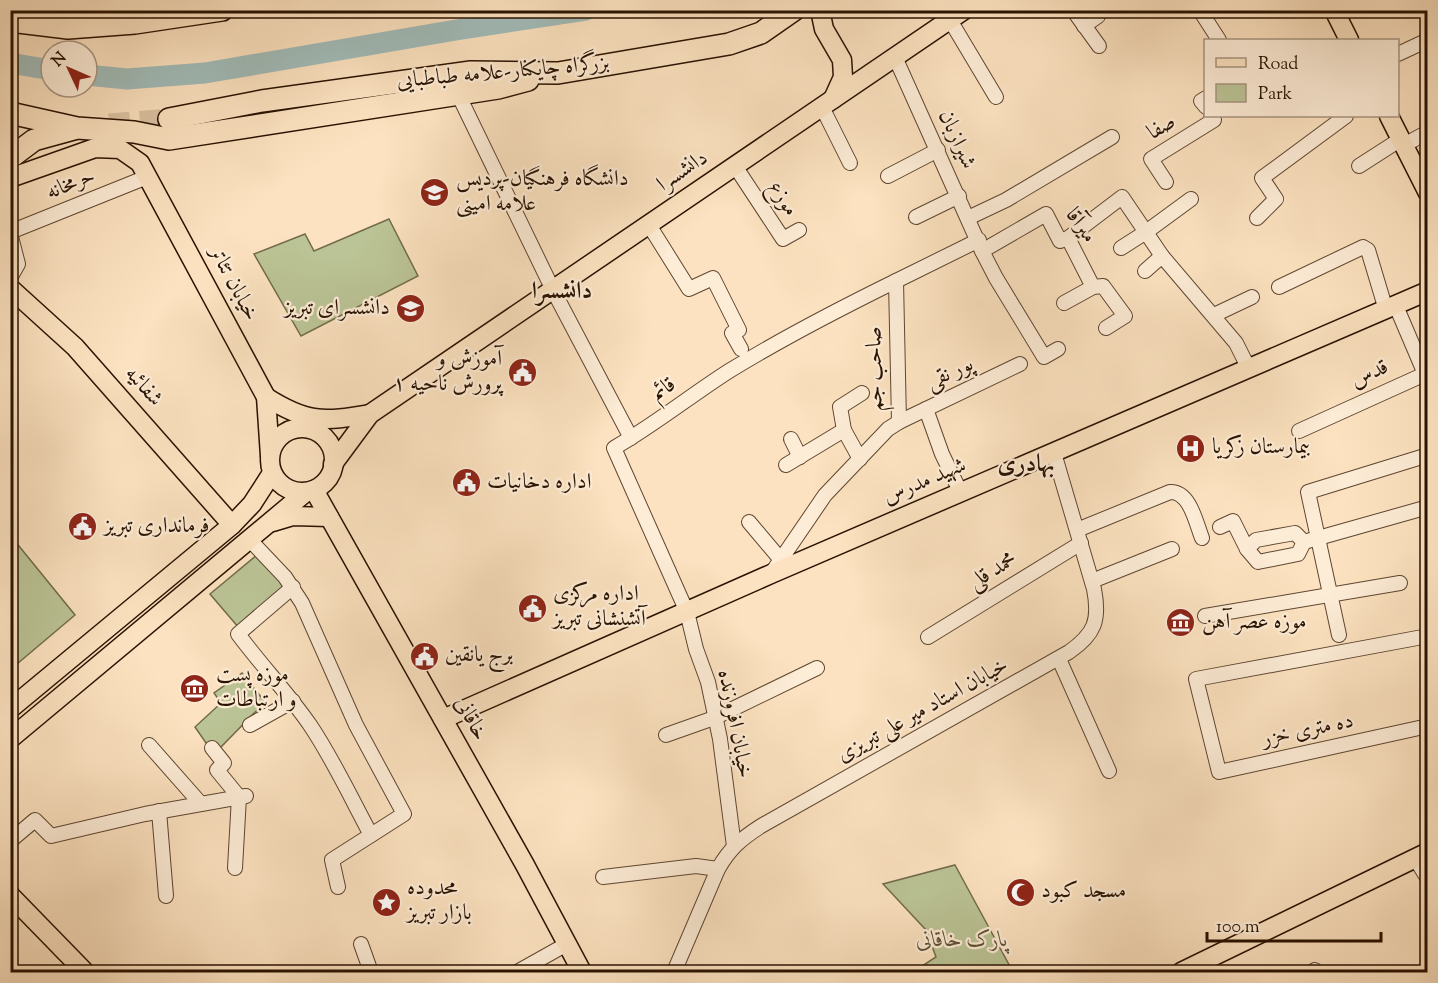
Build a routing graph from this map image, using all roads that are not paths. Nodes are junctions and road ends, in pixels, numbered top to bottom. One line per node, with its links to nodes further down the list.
1 (222, 10): 9 (highway)
2 (794, 10): 17 (highway, بزرگراه چایکنار-علامه طباطبایی)
3 (820, 10): 20 (main road)
4 (1073, 10): 10 (street)
5 (1203, 10): 11 (street)
6 (1334, 10): 12 (main road)
7 (957, 15): 16 (main road, دانشسرا); 19 (street)
8 (1098, 16): 10 (street)
9 (10, 21)
10 (1084, 26): 14 (street)
11 (1218, 39)
12 (1348, 39)
13 (1428, 40): 15 (street)
14 (1099, 46)
15 (1399, 54)
16 (895, 57): 20 (main road, دانشسرا); 30 (street, شیرازبان)
17 (558, 73): 18 (highway); 25 (highway, بزرگراه چایکنار-علامه طباطبایی)
18 (458, 94): 26 (highway); 59 (street)
19 (996, 97)
20 (828, 103): 32 (street); 33 (main road, دانشسرا)
21 (10, 113): 26 (highway)
22 (1212, 117): 39 (street, صفا)
23 (1345, 117): 44 (street)
24 (1390, 117): 29 (main road)
25 (169, 118)
26 (76, 128): 31 (highway)
27 (1428, 132): 29 (street)
28 (1112, 137): 43 (street)
29 (1403, 142): 34 (street); 38 (main road)
30 (938, 150): 35 (street); 40 (street, شیرازبان)
31 (10, 159)
32 (850, 163)
33 (735, 166): 45 (main road, دانشسرا); 46 (street, موزع)
34 (1359, 166)
35 (888, 176)
36 (147, 177): 37 (main road, خیابان تئاتر); 48 (street, حرمخانه); 71 (main road, خیابان تئاتر)
37 (10, 178)
38 (1425, 181)
39 (1166, 182)
40 (959, 196): 42 (street); 43 (street, شیرازبان)
41 (1191, 199): 47 (street)
42 (916, 217)
43 (968, 218): 50 (street, شیرازبان)
44 (1257, 218)
45 (649, 225): 59 (main road, دانشسرا); 66 (street)
46 (800, 230)
47 (1146, 232): 49 (street); 51 (street); 52 (street)
48 (10, 233): 54 (street, حرمخانه)
49 (1068, 238): 50 (street, میرآقا); 56 (street, میرآقا)
50 (980, 245): 55 (street); 67 (street, شیرازبان)
51 (1121, 248)
52 (1162, 256): 53 (street); 64 (street)
53 (1145, 271)
54 (10, 278)
55 (896, 281): 74 (street, صاحب جم); 77 (street, قائم)
56 (1098, 286): 62 (street); 65 (street, میرآقا)
57 (1279, 287): 63 (street)
58 (10, 288): 92 (main road, شفائیه)
59 (553, 290): 73 (main road, دانشسرا); 77 (street)
60 (1428, 291): 63 (main road, شهید مدرس)
61 (1252, 297): 64 (street)
62 (1064, 303)
63 (1391, 308): 69 (main road, شهید مدرس); 76 (street, قدس)
64 (1214, 315): 69 (street)
65 (1107, 328)
66 (741, 349)
67 (1058, 349)
68 (1020, 364): 72 (street, پور نقی)
69 (1249, 369): 79 (main road, شهید مدرس)
70 (862, 393): 75 (street)
71 (266, 397): 73 (main road); 84 (main road, خیابان تئاتر)
72 (926, 409): 74 (street, پور نقی); 87 (street)
73 (370, 414): 83 (main road)
74 (899, 422): 82 (street, صاحب جم)
75 (844, 430): 81 (street); 82 (street)
76 (1299, 431)
77 (631, 438): 105 (street, قائم)
78 (791, 439): 81 (street)
79 (1054, 453): 87 (main road, شهید مدرس); 94 (street, خیابان استاد میر علی تبریزی)
80 (1428, 455): 97 (street)
81 (800, 457): 85 (street)
82 (860, 459): 100 (street, صاحب جم)
83 (333, 464): 84 (main road); 86 (main road)
84 (271, 465): 86 (main road); 92 (main road)
85 (786, 465)
86 (310, 491): 89 (main road, خاقانی); 91 (main road)
87 (961, 493): 100 (main road, شهید مدرس)
88 (1428, 507): 97 (street)
89 (329, 517): 91 (main road); 115 (main road, خاقانی)
90 (749, 522): 100 (street)
91 (269, 523): 96 (main road)
92 (232, 525): 113 (main road)
93 (1220, 527): 99 (street)
94 (1079, 537): 95 (street, محمد قلی); 101 (street, خیابان استاد میر علی تبریزی); 109 (street, محمد قلی)
95 (1202, 538)
96 (249, 539): 103 (street); 119 (main road)
97 (1311, 540): 99 (street); 99 (street); 104 (street)
98 (1172, 549): 101 (street)
99 (1247, 549)
100 (776, 567): 105 (main road, شهید مدرس)
101 (1092, 581): 110 (street, خیابان استاد میر علی تبریزی)
102 (1400, 583): 104 (street)
103 (293, 587): 112 (street); 126 (street)
104 (1330, 594): 106 (street); 107 (street)
105 (687, 612): 114 (street, خیابان افروزنده); 115 (main road, شهید مدرس)
106 (1205, 616)
107 (1339, 636)
108 (1428, 636): 117 (street, ده متری خزر)
109 (928, 637)
110 (1059, 658): 122 (street); 128 (street, خیابان استاد میر علی تبریزی)
111 (817, 668): 114 (street)
112 (293, 701): 116 (street); 126 (street)
113 (10, 709)
114 (714, 718): 118 (street); 128 (street, خیابان افروزنده)
115 (443, 719): 138 (main road, خاقانی)
116 (250, 725)
117 (1428, 726)
118 (666, 735)
119 (10, 740)
120 (149, 745): 124 (street)
121 (212, 748): 123 (street)
122 (1109, 771)
123 (242, 796): 124 (street); 130 (street)
124 (201, 804): 125 (street)
125 (159, 811): 127 (street); 136 (street)
126 (371, 835): 134 (street)
127 (10, 841)
128 (734, 846): 131 (street, خیابان استاد میر علی تبریزی)
129 (1422, 855): 133 (street); 144 (main road)
130 (235, 868)
131 (718, 869): 132 (street); 143 (street, خیابان استاد میر علی تبریزی)
132 (603, 877)
133 (1428, 879)
134 (338, 887)
135 (10, 895): 139 (main road)
136 (166, 896)
137 (361, 944): 140 (street)
138 (567, 944): 141 (street); 142 (main road, خاقانی)
139 (85, 972)
140 (371, 972)
141 (517, 972)
142 (582, 972)
143 (674, 972)
144 (1181, 972)

